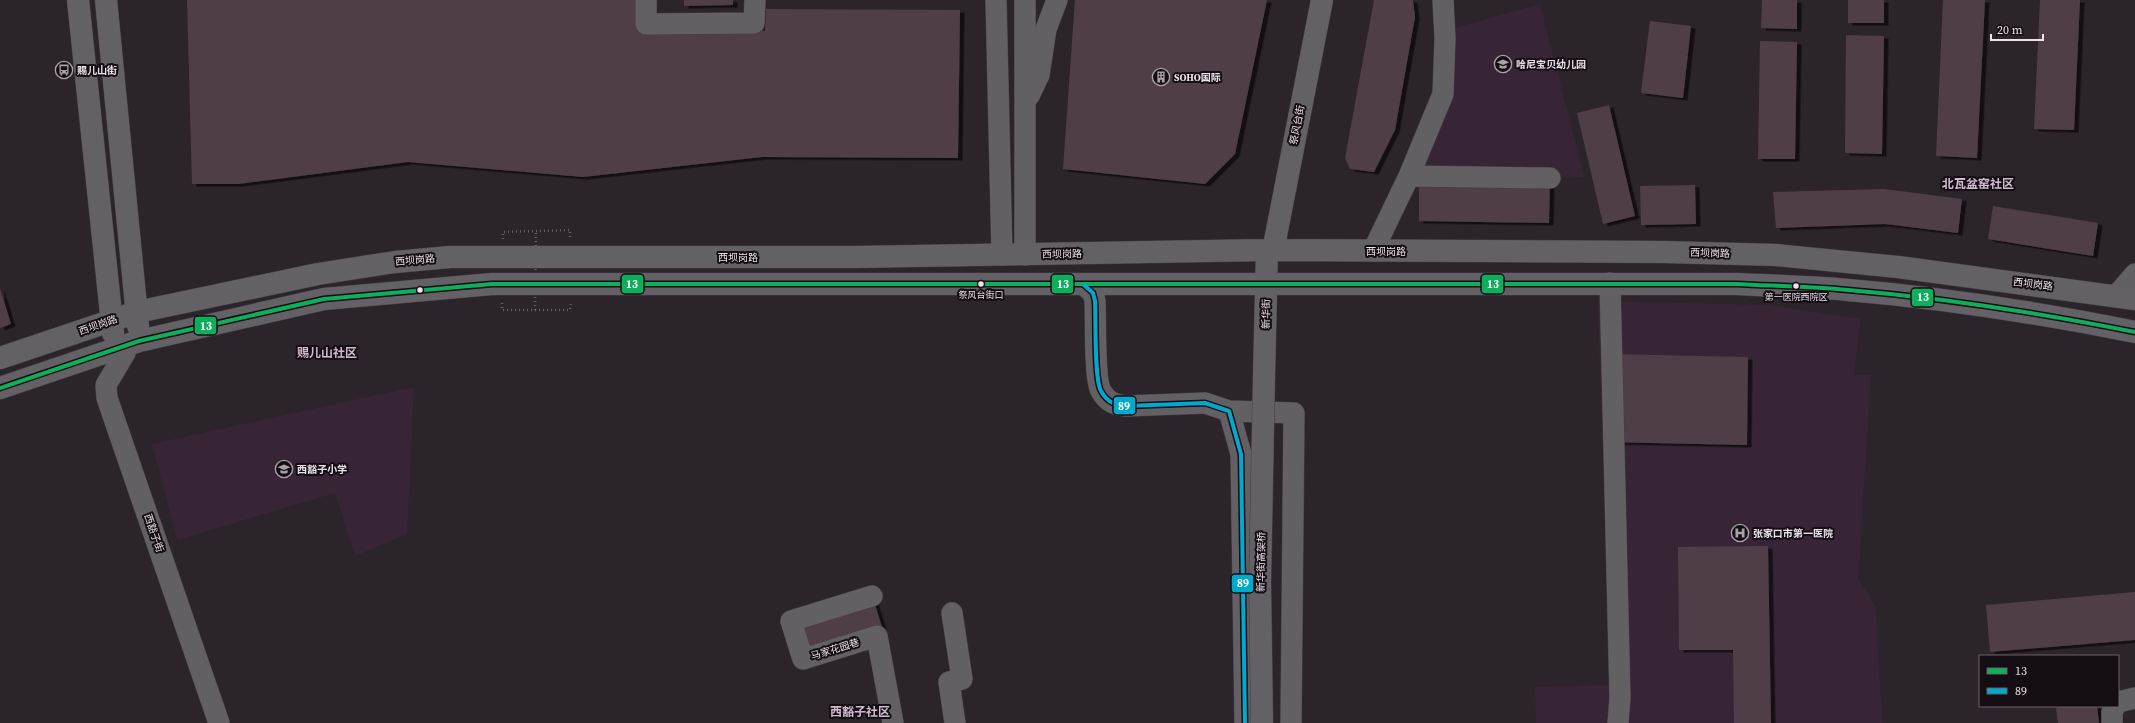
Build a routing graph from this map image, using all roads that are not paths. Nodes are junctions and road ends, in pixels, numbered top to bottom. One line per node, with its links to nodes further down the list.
1 (78, 0): 23 (main road)
2 (106, 0): 22 (main road)
3 (646, 0): 4 (street)
4 (755, 0)
5 (996, 0): 16 (street)
6 (1025, 0): 10 (street)
7 (1057, 0): 10 (street)
8 (1322, 0): 13 (main road, 祭风台街)
9 (1443, 0): 11 (street)
10 (1025, 106): 15 (street)
11 (1409, 176): 12 (street); 14 (street)
12 (1550, 178)
13 (1273, 251): 14 (main road, 西坝岗路); 15 (main road, 西坝岗路); 20 (main road, 新华街)
14 (1373, 251): 21 (main road, 西坝岗路)
15 (1025, 254): 16 (main road, 西坝岗路)
16 (1002, 255): 22 (main road, 西坝岗路)
17 (2135, 274): 21 (street)
18 (1610, 283): 20 (main road); 24 (main road); 43 (street)
19 (1084, 285): 20 (main road); 26 (main road); 30 (street)
20 (1272, 285): 28 (main road, 新华街)
21 (2125, 297): 24 (main road)
22 (137, 312): 23 (main road, 西坝岗路); 26 (main road)
23 (112, 319): 26 (main road); 27 (main road, 西坝岗路)
24 (2113, 327): 25 (main road)
25 (2135, 332)
26 (126, 345): 29 (main road); 36 (street, 西豁子街)
27 (0, 358)
28 (1270, 377): 40 (main road, 新华街高架桥, bridge); 41 (main road, 新华街高架桥)
29 (0, 388)
30 (1229, 411): 39 (street); 42 (street)
31 (872, 596): 37 (street, 马家花园巷)
32 (952, 613): 38 (street)
33 (2135, 698): 34 (street)
34 (2119, 702)
35 (2114, 707): 44 (street)
36 (219, 723)
37 (893, 723)
38 (955, 723)
39 (1245, 723)
40 (1262, 723)
41 (1272, 723)
42 (1291, 723)
43 (1618, 723)
44 (2112, 723)

